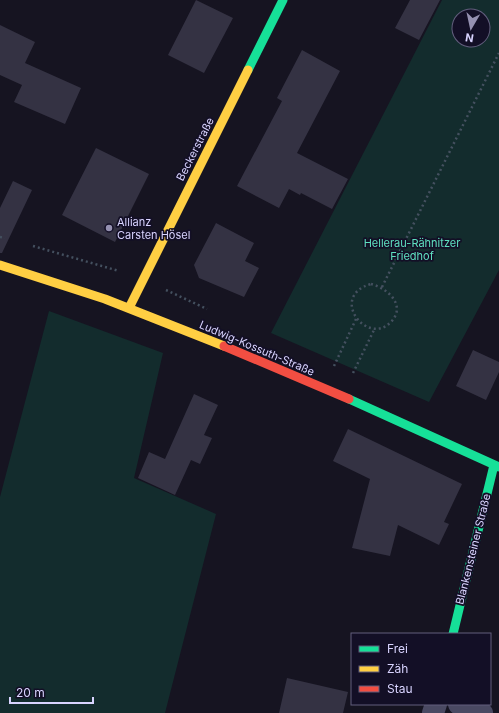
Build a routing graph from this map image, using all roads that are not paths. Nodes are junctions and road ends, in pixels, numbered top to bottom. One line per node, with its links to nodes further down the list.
1 (283, 0): 3 (street, Beckerstraße)
2 (0, 265): 3 (street, Ludwig-Kossuth-Straße)
3 (129, 308): 4 (street, Ludwig-Kossuth-Straße)
4 (496, 466): 5 (street, Blankensteiner Straße)
5 (453, 633)
6 (462, 705): 7 (street)
7 (482, 713)

